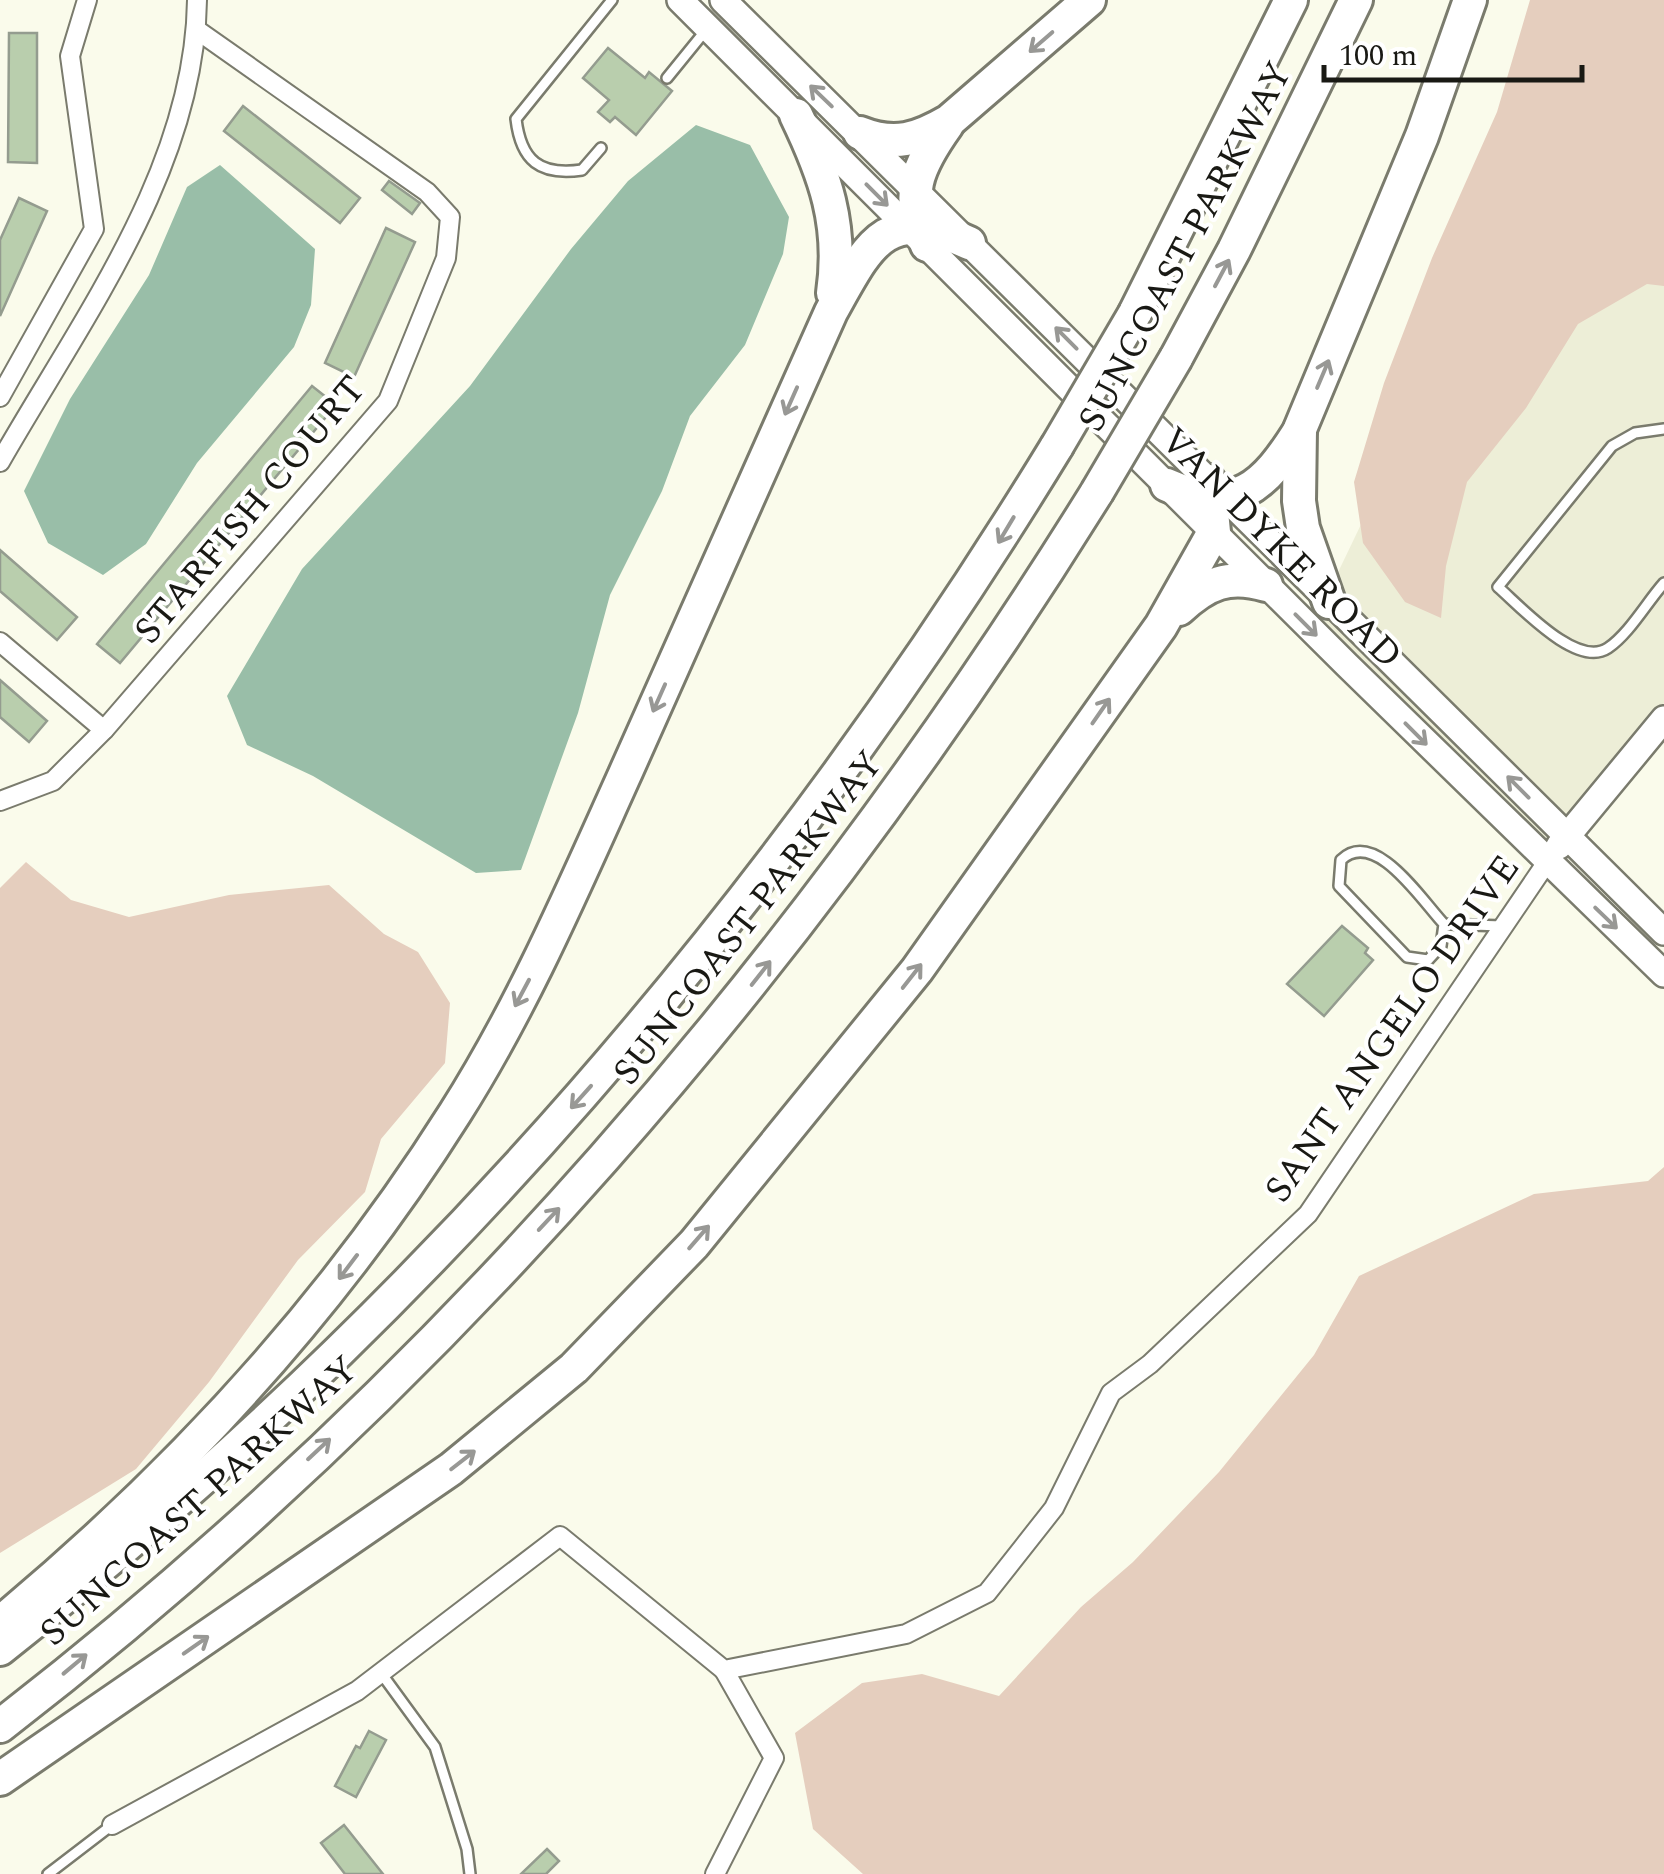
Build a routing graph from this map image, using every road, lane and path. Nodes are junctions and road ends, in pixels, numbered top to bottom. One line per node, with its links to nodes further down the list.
1 (87, 0): 21 (street)
2 (197, 0): 11 (street)
3 (612, 0): 16 (lane)
4 (680, 0): 10 (main road, VAN DYKE ROAD)
5 (723, 0): 15 (main road, VAN DYKE ROAD, one-way to 5)
6 (1089, 0): 14 (highway, one-way to 14)
7 (1291, 0): 43 (highway, SUNCOAST PARKWAY, one-way to 43, bridge)
8 (1356, 0): 46 (highway, SUNCOAST PARKWAY, one-way to 8, bridge)
9 (1470, 0): 22 (highway, one-way to 9)
10 (708, 28): 12 (lane); 13 (main road, VAN DYKE ROAD)
11 (197, 30): 24 (street); 34 (street, STARFISH COURT)
12 (667, 78)
13 (796, 115): 18 (main road, VAN DYKE ROAD, one-way to 18); 20 (highway)
14 (950, 121): 15 (highway); 17 (highway)
15 (860, 134): 17 (main road, VAN DYKE ROAD)
16 (601, 148)
17 (916, 188): 18 (highway); 19 (main road, VAN DYKE ROAD)
18 (918, 232): 19 (highway); 20 (highway); 25 (main road, VAN DYKE ROAD)
19 (970, 242): 26 (main road, VAN DYKE ROAD, one-way to 19)
20 (831, 312): 42 (highway, one-way to 42)
21 (0, 397)
22 (1300, 429): 26 (highway); 30 (highway)
23 (1664, 430): 28 (lane)
24 (0, 462)
25 (1167, 484): 26 (highway); 27 (main road, VAN DYKE ROAD)
26 (1216, 492): 27 (highway); 30 (main road, VAN DYKE ROAD)
27 (1214, 532): 29 (main road, VAN DYKE ROAD); 31 (highway)
28 (1664, 583)
29 (1266, 585): 31 (highway); 37 (main road, VAN DYKE ROAD, one-way to 37)
30 (1330, 602): 36 (main road, VAN DYKE ROAD, one-way to 30)
31 (1161, 626): 47 (highway, one-way to 31)
32 (0, 642): 34 (street)
33 (1664, 719): 36 (main road)
34 (104, 730): 35 (street, STARFISH COURT)
35 (0, 802)
36 (1567, 836): 37 (main road); 40 (main road, VAN DYKE ROAD)
37 (1547, 862): 39 (street, SANT ANGELO DRIVE); 41 (main road, VAN DYKE ROAD, one-way to 41)
38 (1444, 924): 38 (lane); 39 (lane)
39 (1502, 926): 44 (street, SANT ANGELO DRIVE)
40 (1664, 932)
41 (1664, 974)
42 (0, 1623)
43 (0, 1649)
44 (724, 1670): 45 (street); 51 (street)
45 (381, 1673): 48 (street); 50 (lane)
46 (0, 1726)
47 (0, 1779)
48 (112, 1826): 49 (lane)
49 (48, 1874)
50 (470, 1874)
51 (715, 1874)

